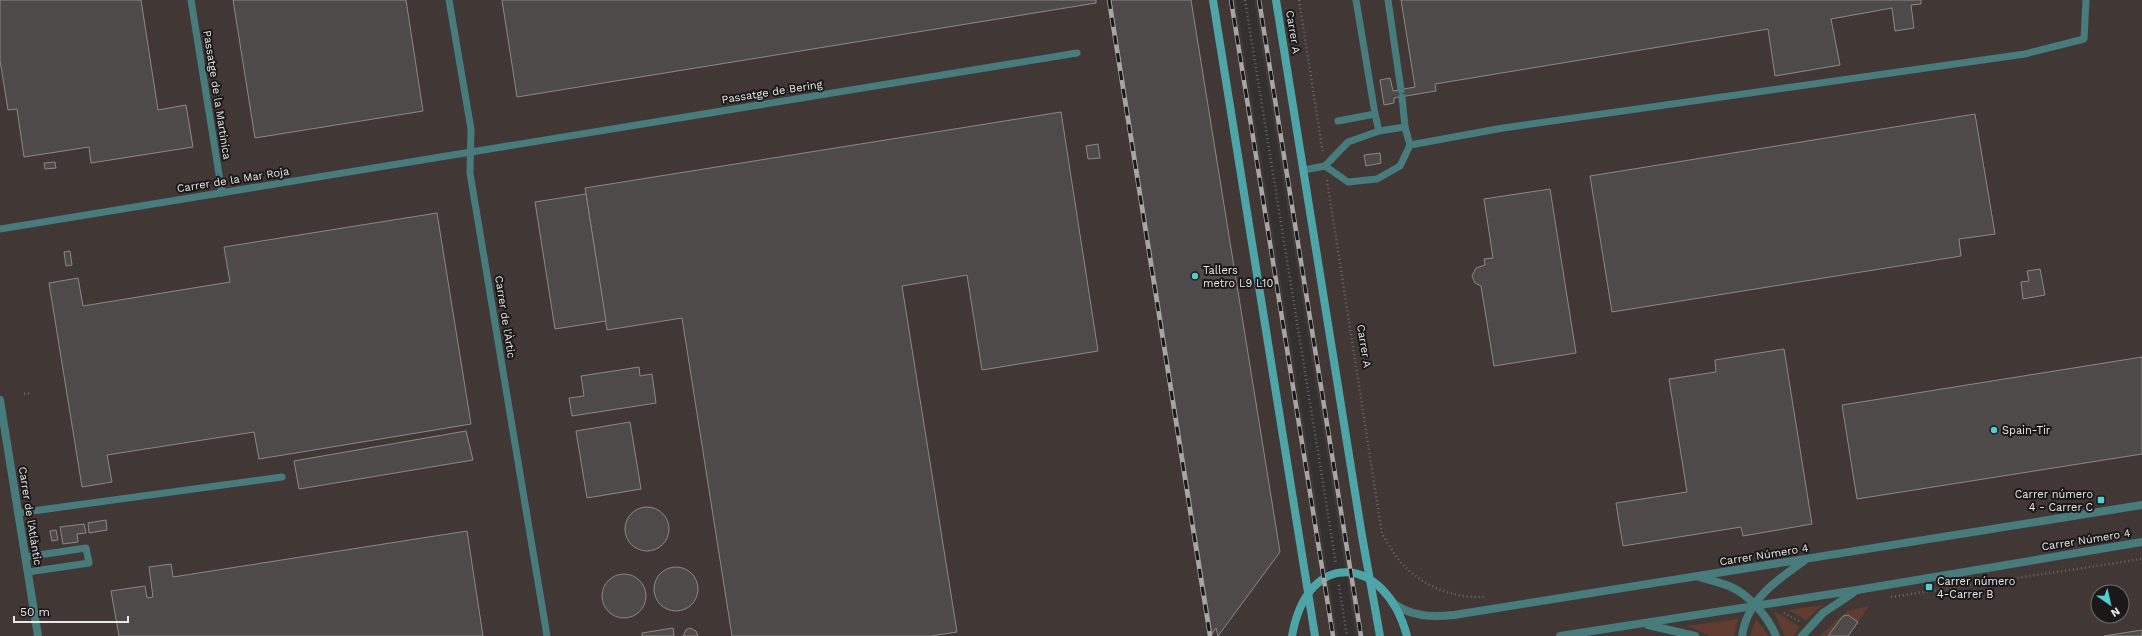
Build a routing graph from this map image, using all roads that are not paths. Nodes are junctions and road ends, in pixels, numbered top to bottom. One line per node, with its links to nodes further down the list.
1 (191, 0): 17 (lane, Passatge de la Martinica)
2 (449, 0): 14 (lane, Carrer de l'Àrtic)
3 (1213, 0): 30 (main road)
4 (1276, 0): 16 (main road, Carrer A)
5 (1356, 0): 9 (lane)
6 (1388, 0): 11 (lane)
7 (2086, 0): 13 (lane)
8 (1077, 53): 14 (lane, Passatge de Bering)
9 (1375, 114): 10 (lane); 12 (lane)
10 (1338, 121)
11 (1405, 128): 12 (lane); 13 (lane)
12 (1379, 131): 15 (lane)
13 (1410, 146): 15 (lane)
14 (470, 153): 17 (lane, Carrer de la Mar Roja); 35 (lane, Carrer de l'Àrtic)
15 (1325, 166): 16 (lane)
16 (1304, 170): 28 (main road, Carrer A)
17 (222, 193): 18 (lane, Carrer de la Mar Roja)
18 (0, 229)
19 (0, 400): 22 (street, Carrer de l'Atlàntic)
20 (282, 478): 22 (lane)
21 (2142, 506): 25 (street, Carrer Número 4)
22 (18, 513): 24 (street, Carrer de l'Atlàntic)
23 (2141, 543): 29 (street, Carrer Número 4)
24 (25, 557): 26 (street, Carrer de l'Atlàntic); 26 (lane)
25 (1806, 560): 27 (street, Carrer Número 4); 32 (street)
26 (28, 572): 34 (street, Carrer de l'Atlàntic)
27 (1697, 576): 31 (street, Carrer Número 4); 32 (street)
28 (1370, 580): 30 (main road); 31 (main road); 38 (main road, Carrer A)
29 (1857, 590): 32 (street, Carrer Número 4); 44 (street)
30 (1308, 593): 36 (main road); 37 (main road)
31 (1391, 602): 39 (main road)
32 (1754, 605): 33 (street, Carrer Número 4); 42 (street); 43 (street)
33 (1642, 624): 40 (street, Carrer Número 4); 41 (street)
34 (38, 636)
35 (547, 636)
36 (1292, 636)
37 (1315, 636)
38 (1380, 636)
39 (1407, 636)
40 (1560, 636)
41 (1695, 636)
42 (1742, 636)
43 (1776, 636)
44 (1802, 636)

